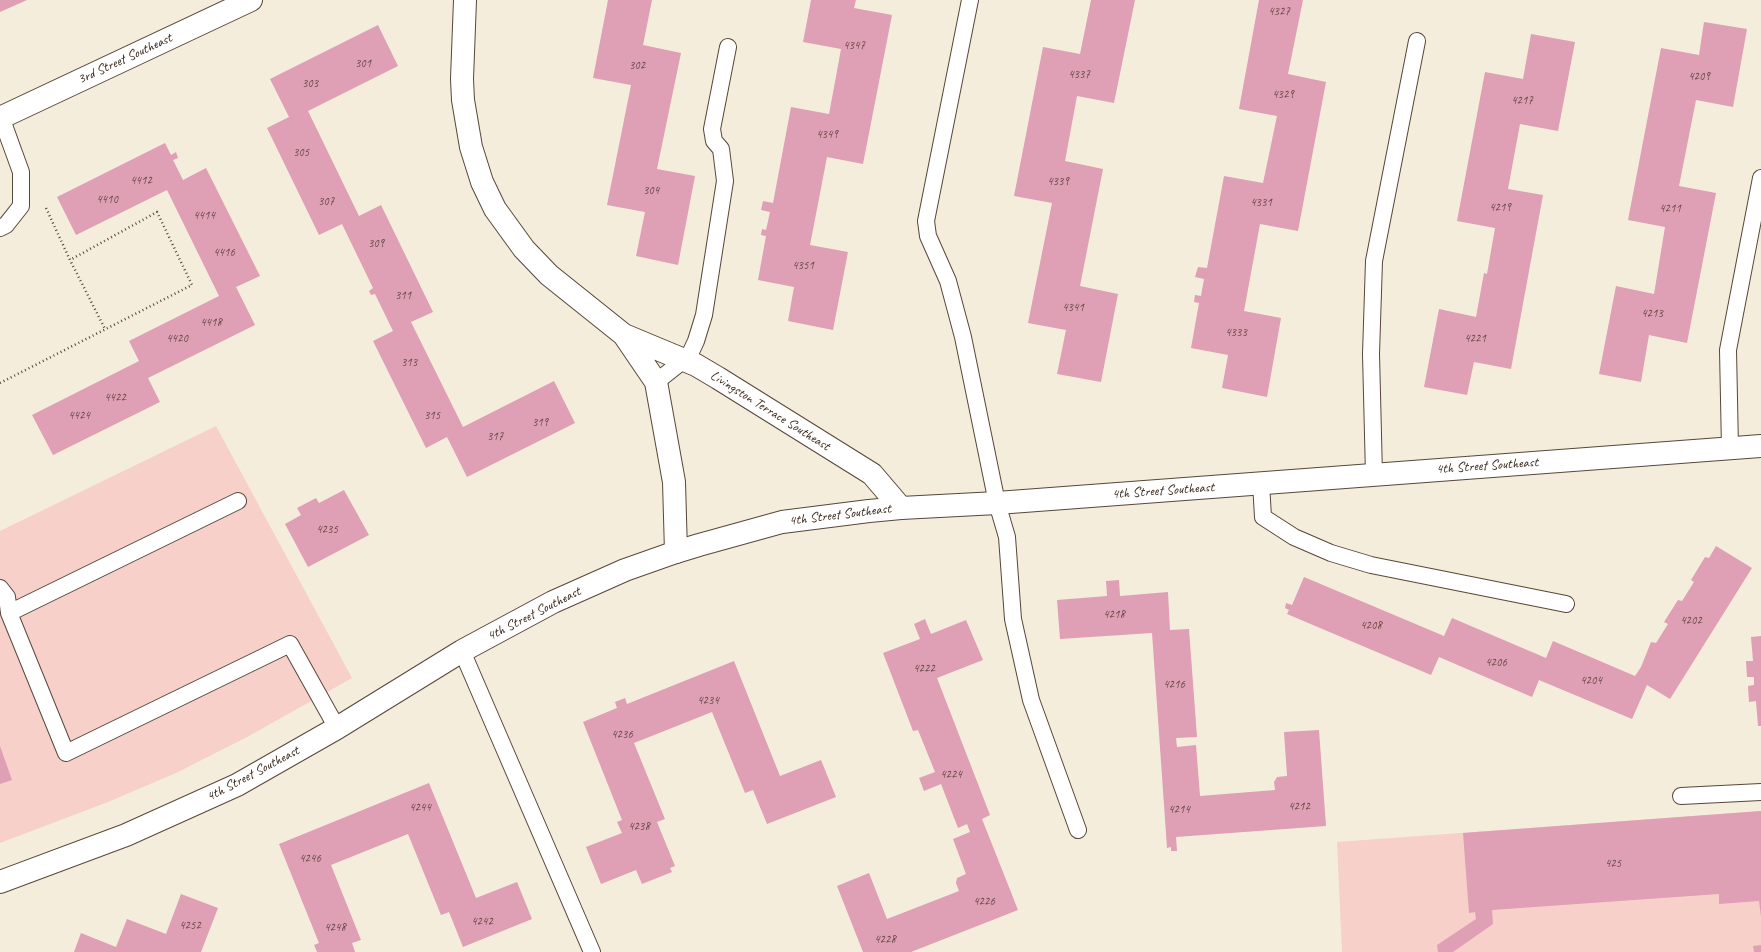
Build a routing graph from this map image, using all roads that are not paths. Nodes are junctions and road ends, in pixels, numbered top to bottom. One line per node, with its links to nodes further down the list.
1 (251, 0): 6 (street, 3rd Street Southeast)
2 (465, 0): 9 (street, Livingston Terrace Southeast)
3 (970, 0): 17 (lane)
4 (1418, 41): 14 (lane)
5 (728, 47): 10 (lane)
6 (0, 118): 8 (lane)
7 (1761, 178): 13 (lane)
8 (0, 228)
9 (624, 335): 10 (street, Livingston Terrace Southeast); 11 (street, Livingston Terrace Southeast)
10 (684, 361): 11 (lane); 18 (street, Livingston Terrace Southeast)
11 (656, 382): 19 (street, Livingston Terrace Southeast)
12 (1761, 446): 13 (street, 4th Street Southeast)
13 (1730, 448): 14 (street, 4th Street Southeast)
14 (1374, 475): 15 (street, 4th Street Southeast)
15 (1261, 483): 17 (street, 4th Street Southeast); 21 (lane)
16 (238, 501): 22 (lane)
17 (997, 503): 18 (street, 4th Street Southeast); 27 (lane)
18 (901, 508): 19 (street, 4th Street Southeast)
19 (676, 552): 23 (street, 4th Street Southeast)
20 (0, 588): 22 (lane)
21 (1566, 604)
22 (9, 613): 24 (lane)
23 (462, 651): 24 (street, 4th Street Southeast); 29 (lane)
24 (337, 728): 28 (street, 4th Street Southeast)
25 (1761, 792): 26 (lane)
26 (1681, 796)
27 (1078, 830)
28 (0, 882)
29 (592, 952)

